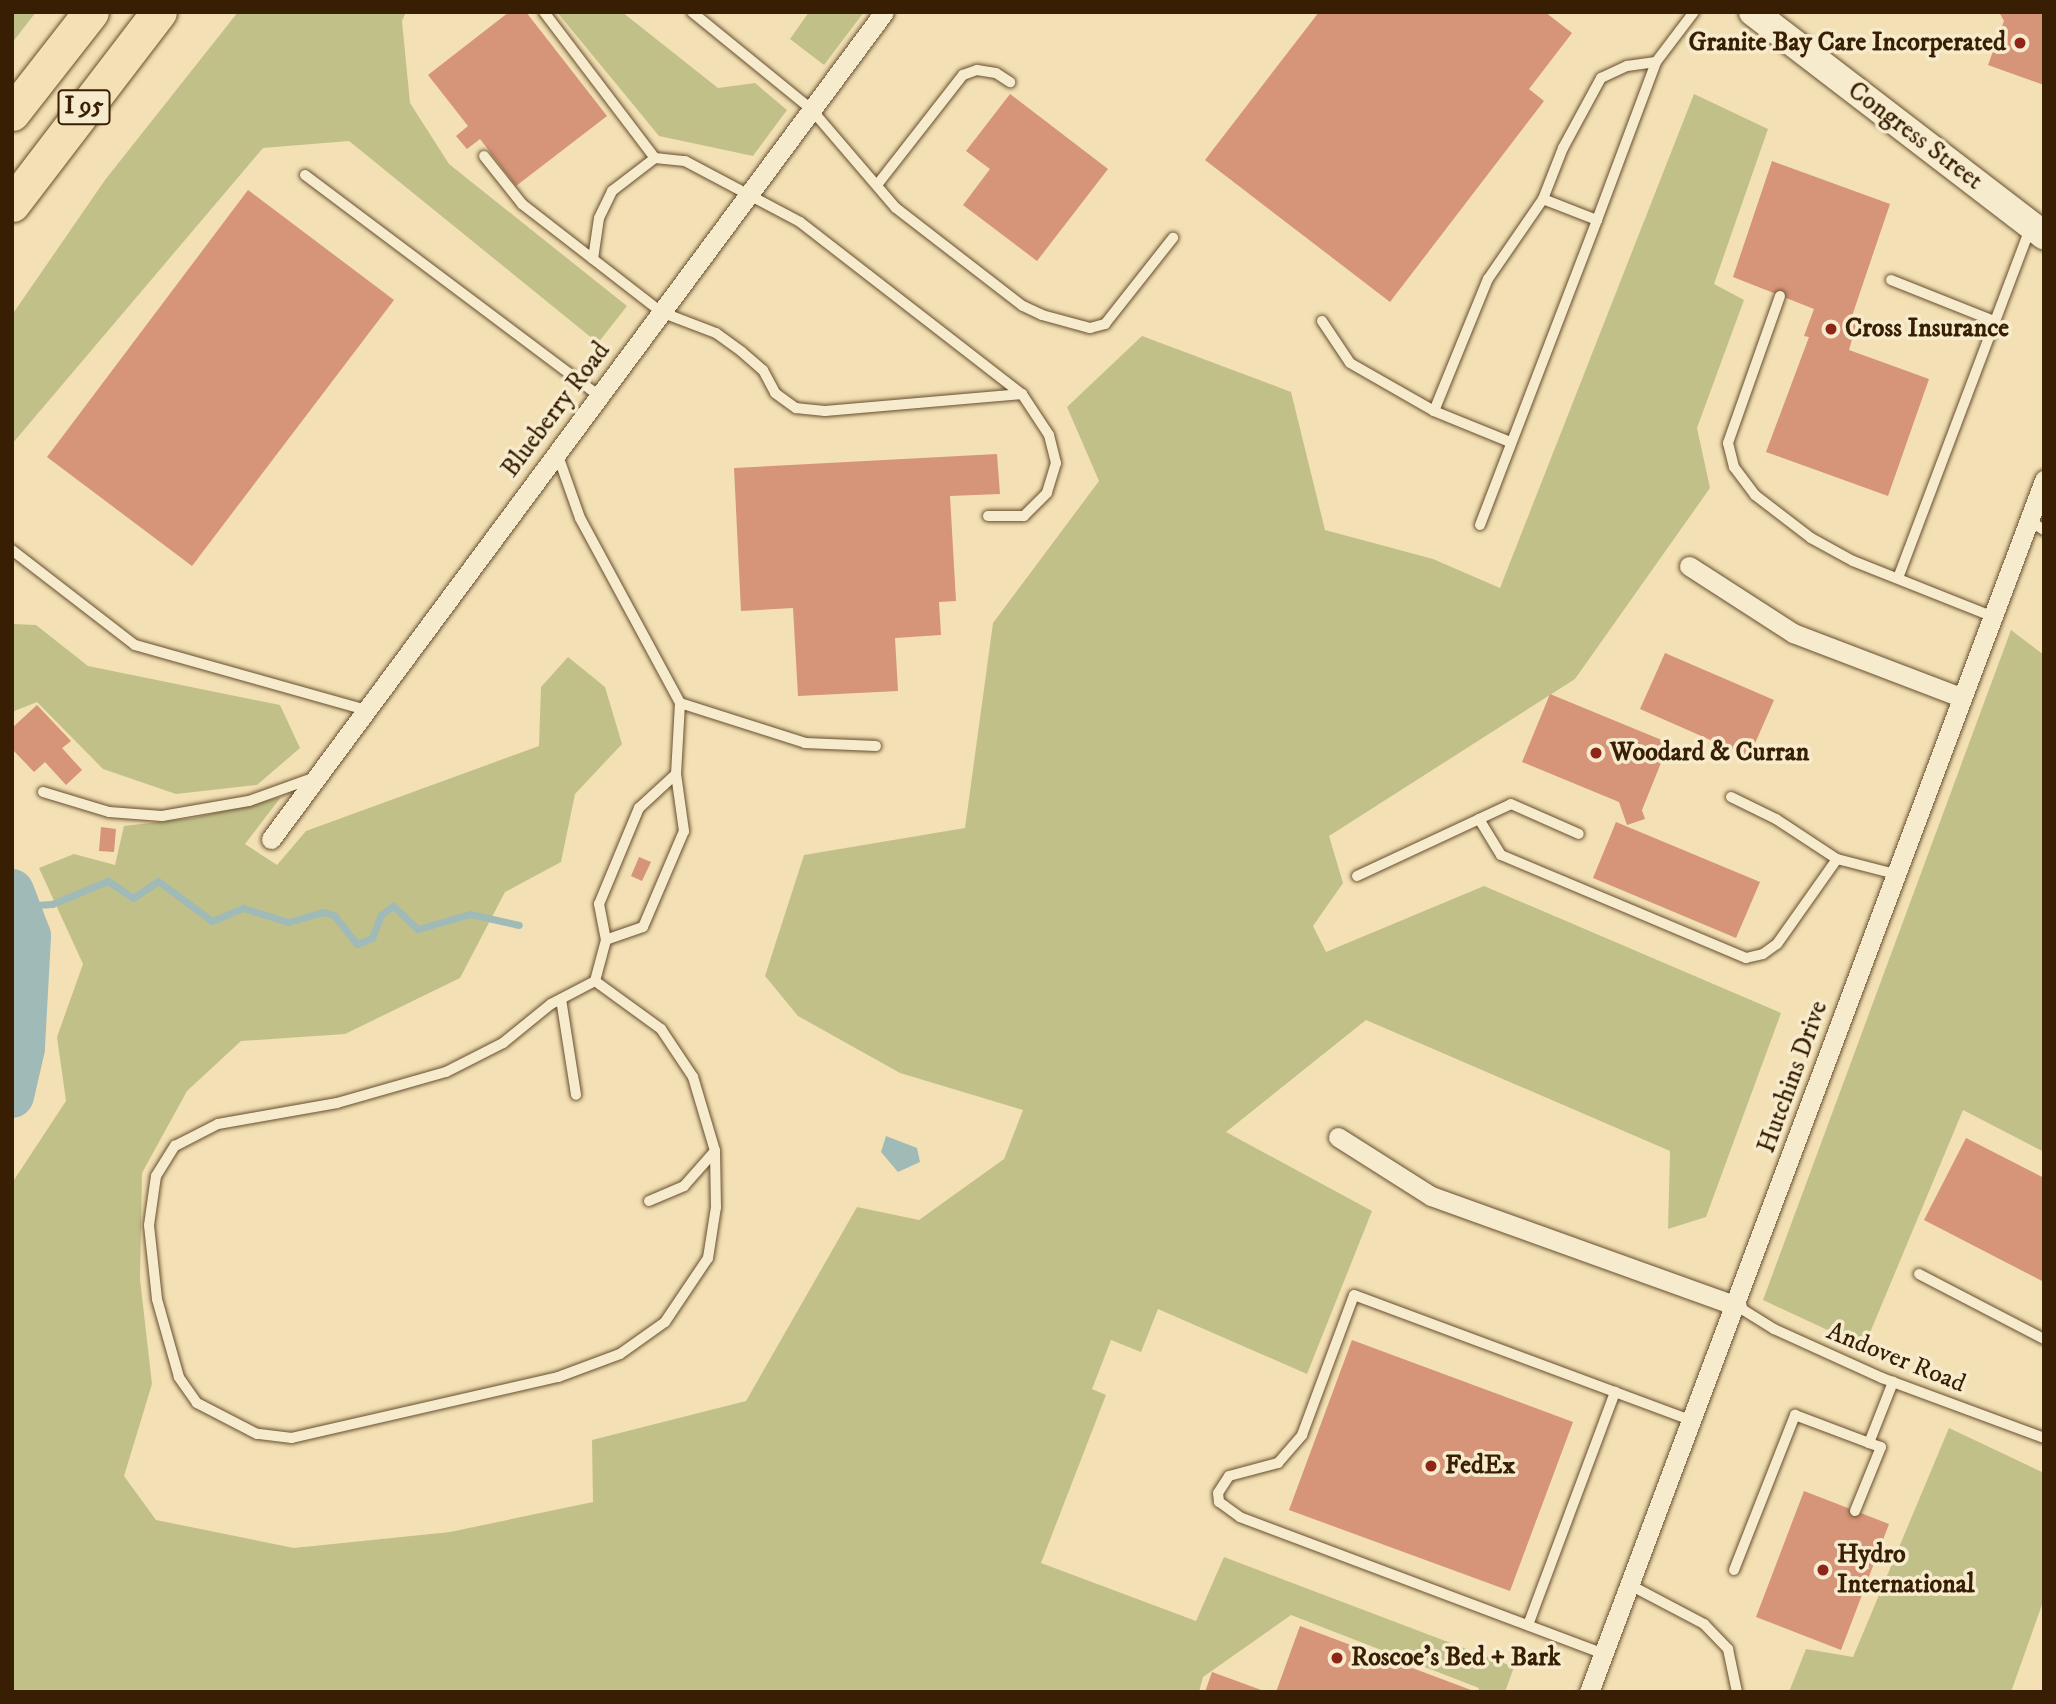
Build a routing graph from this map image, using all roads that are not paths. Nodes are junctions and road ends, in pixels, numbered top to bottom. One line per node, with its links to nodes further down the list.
1 (91, 12): 11 (highway, I 95)
2 (159, 12): 18 (highway, I 95)
3 (544, 12): 13 (lane)
4 (692, 12): 10 (lane)
5 (884, 12): 10 (street, Blueberry Road)
6 (1694, 12): 8 (lane)
7 (1753, 12): 20 (main road, Congress Street)
8 (1656, 62): 17 (lane); 19 (lane)
9 (1010, 82): 15 (lane)
10 (811, 110): 15 (lane); 16 (street, Blueberry Road)
11 (12, 113)
12 (484, 156): 22 (lane)
13 (655, 158): 16 (lane); 22 (lane)
14 (305, 175): 29 (lane)
15 (877, 185): 21 (lane)
16 (747, 197): 25 (street, Blueberry Road); 28 (lane)
17 (1543, 199): 19 (lane); 30 (lane)
18 (12, 204)
19 (1597, 220): 31 (lane)
20 (2037, 230): 27 (lane)
21 (1173, 238)
22 (593, 259): 25 (lane)
23 (1891, 280): 27 (lane)
24 (1780, 296): 39 (lane)
25 (661, 312): 28 (lane); 29 (street, Blueberry Road)
26 (1322, 321): 30 (lane)
27 (1994, 321): 39 (lane)
28 (1022, 394): 34 (lane)
29 (599, 396): 32 (street, Blueberry Road)
30 (1434, 411): 31 (lane)
31 (1510, 442): 35 (lane)
32 (557, 452): 42 (lane); 43 (street, Blueberry Road)
33 (2044, 480): 36 (street, Hutchins Drive)
34 (988, 516)
35 (1480, 525)
36 (2036, 525): 40 (street, Hutchins Drive)
37 (12, 551): 43 (lane)
38 (1689, 566): 41 (street)
39 (1898, 578): 40 (lane)
40 (1991, 616): 41 (street, Hutchins Drive)
41 (1961, 697): 53 (street, Hutchins Drive)
42 (680, 703): 44 (lane); 45 (lane)
43 (367, 709): 46 (street, Blueberry Road)
44 (876, 747)
45 (676, 774): 55 (lane); 55 (lane)
46 (316, 777): 47 (lane); 51 (street, Blueberry Road)
47 (43, 792)
48 (1731, 797): 52 (lane)
49 (1479, 819): 50 (lane); 52 (lane); 54 (lane)
50 (1579, 834)
51 (271, 839)
52 (1837, 859): 53 (lane)
53 (1895, 874): 63 (street, Hutchins Drive)
54 (1357, 876)
55 (606, 940): 56 (lane)
56 (595, 981): 57 (lane); 60 (lane)
57 (561, 999): 58 (lane); 60 (lane)
58 (576, 1095)
59 (1338, 1137): 63 (street)
60 (715, 1151): 61 (lane)
61 (649, 1201)
62 (1919, 1274): 64 (lane)
63 (1737, 1306): 65 (lane, Andover Road); 67 (street, Hutchins Drive)
64 (2044, 1339)
65 (1893, 1382): 68 (lane, Andover Road); 69 (lane)
66 (1615, 1392): 67 (lane); 73 (lane); 73 (lane)
67 (1691, 1420): 72 (street, Hutchins Drive)
68 (2044, 1438)
69 (1869, 1443): 70 (lane); 71 (lane)
70 (1855, 1511)
71 (1734, 1570)
72 (1630, 1585): 74 (street, Hutchins Drive); 76 (lane)
73 (1528, 1625): 74 (lane)
74 (1604, 1654): 75 (street, Hutchins Drive)
75 (1590, 1692)
76 (1737, 1692)

